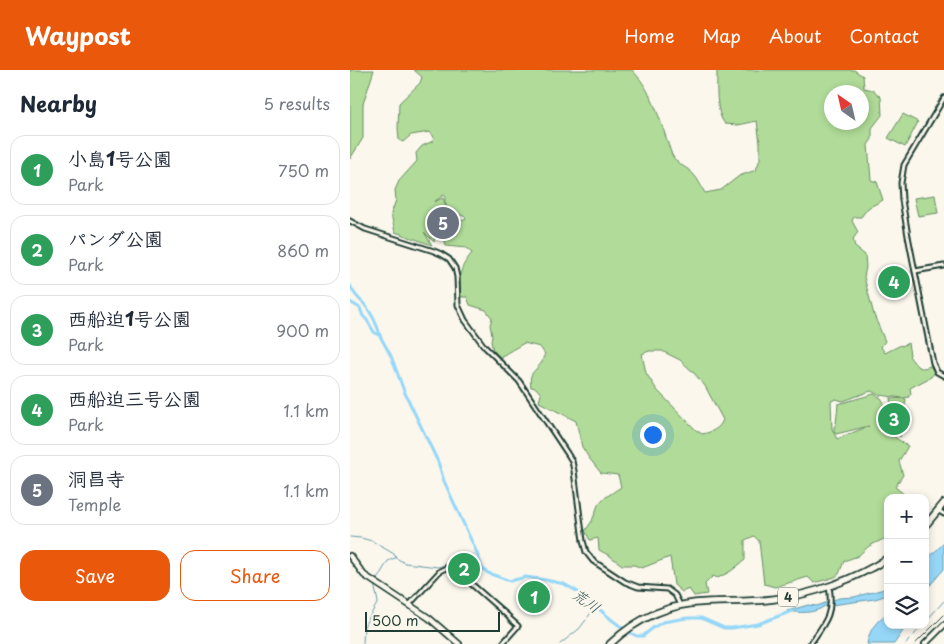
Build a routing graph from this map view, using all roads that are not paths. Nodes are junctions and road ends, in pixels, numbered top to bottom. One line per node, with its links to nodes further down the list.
1 (944, 98): 4 (street)
2 (350, 221): 14 (street)
3 (944, 266): 4 (street)
4 (915, 271): 5 (street)
5 (944, 376)
6 (944, 503): 7 (highway)
7 (942, 511): 8 (highway); 9 (highway)
8 (929, 522)
9 (929, 526)
10 (350, 556): 13 (main road)
11 (884, 562): 12 (highway, 4)
12 (830, 590): 14 (highway, 4); 20 (street)
13 (409, 604): 16 (main road); 17 (main road); 18 (street)
14 (681, 606): 19 (highway, 4)
15 (944, 626): 21 (main road)
16 (459, 644)
17 (463, 644)
18 (502, 644)
19 (612, 644)
20 (810, 644)
21 (925, 644)

